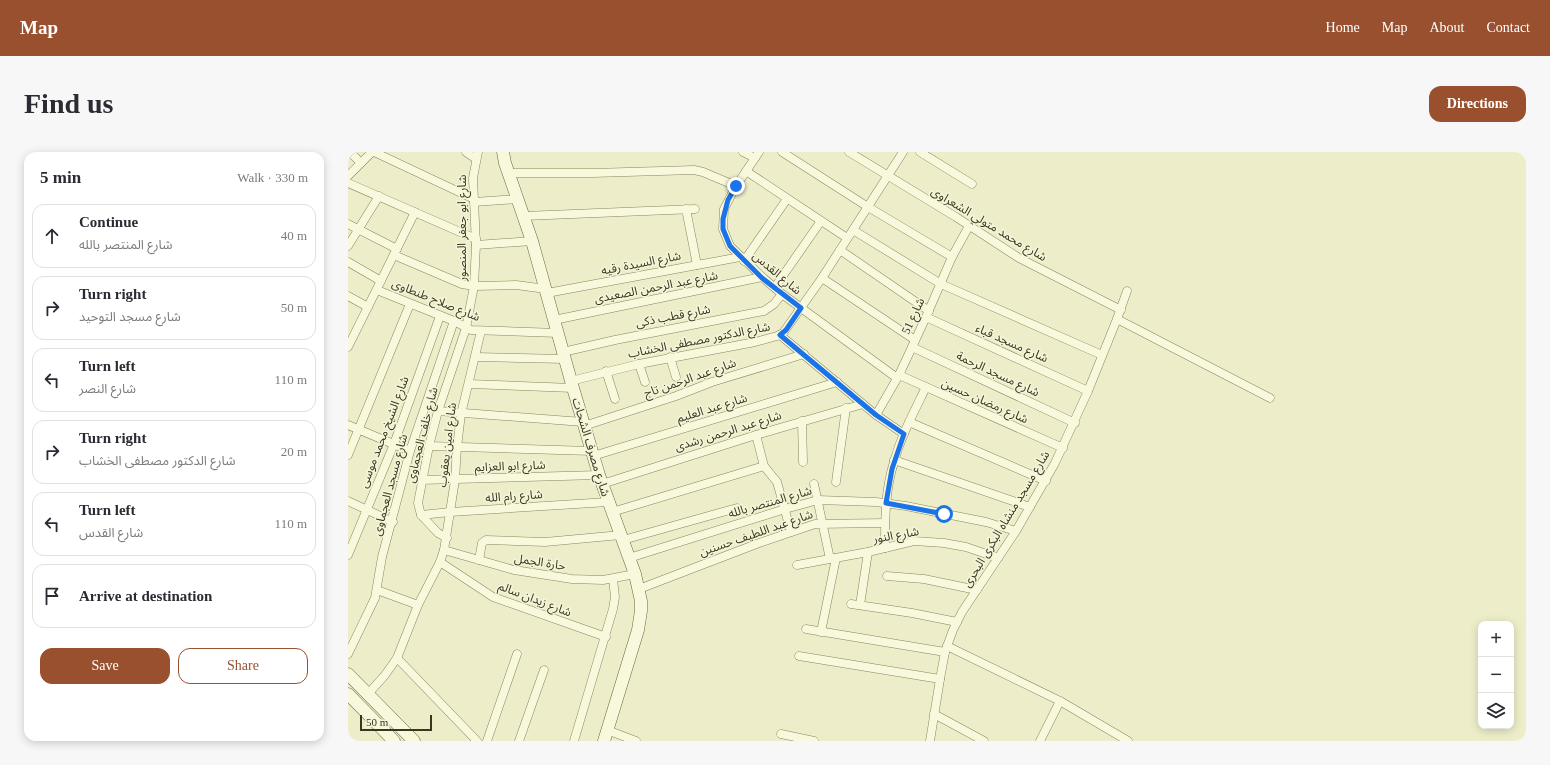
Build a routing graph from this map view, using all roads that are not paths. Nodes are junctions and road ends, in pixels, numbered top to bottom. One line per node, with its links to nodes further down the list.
1 (350, 152): 12 (street)
2 (373, 152): 12 (street); 23 (street)
3 (466, 152): 10 (street)
4 (503, 152): 14 (street, شارع مصرف الشحات)
5 (743, 152): 11 (street)
6 (782, 152): 24 (street)
7 (849, 152): 16 (street, شارع محمد متولي الشعراوى)
8 (903, 152): 16 (street, شارع الدكتور مصطفى الخشاب)
9 (920, 152): 18 (street)
10 (477, 155): 23 (street, شارع ابو جعفر المنصور)
11 (757, 155): 13 (street, شارع القدس)
12 (361, 163): 15 (street)
13 (746, 171): 19 (street, شارع القدس); 22 (street)
14 (508, 173): 19 (street); 21 (street, شارع مصرف الشحات)
15 (348, 176)
16 (887, 176): 24 (street, شارع الدكتور مصطفى الخشاب); 31 (street, شارع محمد متولي الشعراوى)
17 (348, 182): 20 (street)
18 (972, 184)
19 (736, 186): 41 (street, شارع القدس)
20 (379, 196): 27 (street); 32 (street)
21 (518, 198): 23 (street); 28 (street, شارع مصرف الشحات)
22 (787, 199): 29 (street); 41 (street)
23 (474, 200): 36 (street, شارع ابو جعفر المنصور)
24 (868, 206): 33 (street, شارع الدكتور مصطفى الخشاب); 40 (street)
25 (686, 209): 26 (street); 28 (street); 43 (street)
26 (695, 209)
27 (415, 212): 36 (street); 39 (street)
28 (524, 216): 35 (street, شارع مصرف الشحات)
29 (821, 221): 34 (street); 49 (street)
30 (348, 224): 32 (street, شارع السيدة رقيه)
31 (969, 226): 40 (street, شارع 51); 58 (street, شارع محمد متولي الشعراوى)
32 (358, 229): 37 (street); 39 (street, شارع السيدة رقيه)
33 (853, 230): 34 (street, شارع الدكتور مصطفى الخشاب); 47 (street)
34 (847, 238): 38 (street, شارع الدكتور مصطفى الخشاب)
35 (532, 241): 36 (street); 51 (street, شارع مصرف الشحات)
36 (476, 242): 48 (street, شارع ابو جعفر المنصور)
37 (348, 246)
38 (840, 250): 45 (street, شارع الدكتور مصطفى الخشاب); 59 (street, شارع مسجد قباء)
39 (395, 252): 46 (street); 48 (street, شارع السيدة رقيه)
40 (952, 257): 47 (street, شارع 51)
41 (742, 259): 43 (street, شارع السيدة رقيه); 44 (street, شارع القدس)
42 (348, 262): 46 (street)
43 (696, 265): 51 (street, شارع السيدة رقيه)
44 (762, 278): 49 (street, شارع القدس); 62 (street, شارع عبد الرحمن الصعيدى)
45 (822, 278): 57 (street, شارع الدكتور مصطفى الخشاب); 68 (street, شارع مسجد الرحمة)
46 (381, 281): 50 (street)
47 (941, 284): 59 (street, شارع 51); 72 (street)
48 (474, 286): 51 (street, شارع السيدة رقيه); 64 (street, شارع ابو جعفر المنصور)
49 (775, 288): 53 (street, شارع القدس)
50 (377, 290): 55 (street, شارع صلاح طنطاوى); 56 (street)
51 (546, 291): 62 (street, شارع مصرف الشحات)
52 (1127, 291): 58 (street, شارع مسجد منشاه البكرى البحرى)
53 (782, 294): 57 (street, شارع القدس); 71 (street, شارع قطب ذكى)
54 (348, 296): 56 (street)
55 (410, 304): 60 (street, شارع صلاح طنطاوى); 97 (street)
56 (368, 307): 69 (street)
57 (801, 308): 67 (street, شارع الدكتور مصطفى الخشاب); 77 (street, شارع القدس)
58 (1121, 310): 61 (street, شارع مسجد منشاه البكرى البحرى)
59 (928, 314): 68 (street, شارع 51); 84 (street, شارع مسجد قباء)
60 (440, 316): 63 (street, شارع صلاح طنطاوى); 100 (street, شارع الشيخ محمد موسى)
61 (1117, 319): 72 (street, شارع مسجد منشاه البكرى البحرى); 85 (street)
62 (554, 320): 66 (street, شارع مصرف الشحات)
63 (454, 321): 64 (street, شارع صلاح طنطاوى); 104 (street, شارع مسجد العجماوى)
64 (466, 328): 65 (street, شارع صلاح طنطاوى); 89 (street, شارع خلف العجماوى)
65 (481, 331): 66 (street, شارع صلاح طنطاوى); 73 (street, شارع امين يعقوب)
66 (558, 333): 71 (street, شارع مصرف الشحات)
67 (780, 335): 70 (street); 74 (street, شارع الدكتور مصطفى الخشاب)
68 (914, 343): 77 (street, شارع 51); 94 (street, شارع مسجد الرحمة)
69 (348, 346)
70 (804, 354): 80 (street); 95 (street, شارع عبد الرحمن تاج)
71 (564, 355): 73 (street, شارع قطب ذكى); 82 (street, شارع مصرف الشحات)
72 (1102, 355): 84 (street, شارع مسجد منشاه البكرى البحرى)
73 (475, 357): 81 (street, شارع امين يعقوب)
74 (670, 357): 75 (street, شارع الدكتور مصطفى الخشاب); 78 (street)
75 (639, 364): 76 (street, شارع الدكتور مصطفى الخشاب); 79 (street)
76 (606, 371): 82 (street, شارع الدكتور مصطفى الخشاب); 86 (street)
77 (898, 376): 83 (street, شارع رمضان حسين); 91 (street, شارع 51)
78 (676, 377)
79 (645, 382)
80 (838, 382): 87 (street); 105 (street, شارع عبد العليم)
81 (468, 384): 82 (street, شارع الدكتور مصطفى الخشاب); 90 (street, شارع امين يعقوب)
82 (572, 385): 95 (street, شارع مصرف الشحات)
83 (926, 388): 93 (street); 103 (street, شارع رمضان حسين)
84 (1088, 390): 94 (street, شارع مسجد منشاه البكرى البحرى)
85 (1270, 398)
86 (615, 399)
87 (863, 404): 88 (street, شارع عبد الرحمن رشدى); 91 (street)
88 (846, 408): 92 (street, شارع عبد الرحمن رشدى); 114 (street)
89 (438, 411): 90 (street); 101 (street, شارع خلف العجماوى)
90 (461, 414): 95 (street); 102 (street, شارع امين يعقوب)
91 (876, 415): 98 (street)
92 (802, 421): 99 (street, شارع عبد الرحمن رشدى); 108 (street)
93 (909, 422): 98 (street); 113 (street)
94 (1075, 422): 103 (street, شارع مسجد منشاه البكرى البحرى)
95 (583, 424): 105 (street, شارع مصرف الشحات)
96 (348, 425): 97 (street)
97 (358, 430): 100 (street); 106 (street)
98 (904, 434): 107 (street)
99 (756, 435): 109 (street); 110 (street, شارع عبد الرحمن رشدى)
100 (394, 444): 104 (street); 123 (street, شارع الشيخ محمد موسى)
101 (429, 446): 102 (street, شارع عبد العليم); 111 (street, شارع خلف العجماوى)
102 (457, 447): 105 (street, شارع عبد العليم); 112 (street, شارع امين يعقوب)
103 (1063, 448): 113 (street, شارع مسجد منشاه البكرى البحرى)
104 (410, 451): 126 (street, شارع مسجد العجماوى)
105 (592, 454): 110 (street, شارع مصرف الشحات)
106 (348, 455)
107 (894, 460): 118 (street); 120 (street)
108 (803, 462)
109 (764, 466): 119 (street, شارع رام الله); 122 (street)
110 (600, 479): 112 (street, شارع ابو العزايم); 119 (street, شارع مصرف الشحات)
111 (421, 480): 112 (street, شارع ابو العزايم); 125 (street, شارع خلف العجماوى)
112 (455, 480): 124 (street, شارع امين يعقوب)
113 (1046, 481): 120 (street, شارع مسجد منشاه البكرى البحرى)
114 (836, 482)
115 (814, 484): 116 (street)
116 (818, 500): 118 (street, شارع المنتصر بالله); 122 (street, شارع المنتصر بالله); 127 (street)
117 (348, 501): 123 (street)
118 (886, 503): 128 (street); 129 (street, شارع المنتصر بالله)
119 (610, 507): 124 (street, شارع رام الله); 132 (street, شارع مصرف الشحات)
120 (1030, 507): 129 (street, شارع مسجد منشاه البكرى البحرى)
121 (737, 508): 132 (street)
122 (785, 509): 130 (street); 137 (street, شارع المنتصر بالله)
123 (368, 510): 126 (street); 136 (street, شارع الشيخ محمد موسى)
124 (450, 512): 125 (street, شارع رام الله); 131 (street, شارع امين يعقوب)
125 (421, 515): 131 (street)
126 (393, 522): 147 (street, شارع مسجد العجماوى)
127 (823, 523): 128 (street, شارع عبد اللطيف حسنين); 130 (street, شارع عبد اللطيف حسنين); 138 (street)
128 (885, 523): 133 (street)
129 (1016, 531): 139 (street, شارع مسجد منشاه البكرى البحرى)
130 (791, 532): 146 (street, شارع عبد اللطيف حسنين)
131 (447, 538): 134 (street, شارع امين يعقوب)
132 (622, 538): 137 (street, شارع مصرف الشحات); 140 (street)
133 (885, 548): 135 (street, شارع النور); 139 (street, شارع النور)
134 (444, 550): 140 (street, حارة الجمل); 141 (street, شارع امين يعقوب)
135 (868, 552): 138 (street, شارع النور); 151 (street)
136 (348, 555)
137 (629, 558): 143 (street, شارع مصرف الشحات)
138 (833, 558): 142 (street, شارع النور); 154 (street)
139 (998, 558): 148 (street, شارع مسجد منشاه البكرى البحرى)
140 (478, 560): 145 (street, حارة الجمل)
141 (440, 562): 149 (street, شارع امين يعقوب); 155 (street, شارع زيدان سالم)
142 (797, 565)
143 (635, 574): 145 (street, حارة الجمل); 146 (street, شارع مصرف الشحات)
144 (887, 576): 148 (street)
145 (613, 579): 155 (street)
146 (639, 588): 169 (street, شارع مصرف الشحات)
147 (377, 590): 149 (street); 157 (street, شارع مسجد العجماوى)
148 (977, 590): 152 (street, شارع مسجد منشاه البكرى البحرى)
149 (418, 604): 160 (street, شارع امين يعقوب)
150 (851, 604): 151 (street)
151 (860, 605): 152 (street)
152 (957, 622): 156 (street, شارع مسجد منشاه البكرى البحرى)
153 (806, 629): 154 (street)
154 (821, 632): 156 (street)
155 (606, 637): 175 (street)
156 (946, 649): 163 (street, شارع مسجد منشاه البكرى البحرى); 166 (street)
157 (348, 654)
158 (517, 654): 173 (street)
159 (799, 656): 163 (street)
160 (397, 658): 165 (street, شارع امين يعقوب); 172 (street)
161 (544, 670): 174 (street)
162 (348, 674): 165 (street)
163 (940, 679): 167 (street, شارع مسجد منشاه البكرى البحرى)
164 (348, 694): 170 (street)
165 (368, 694): 171 (street)
166 (1060, 701): 180 (street); 181 (street)
167 (934, 714): 178 (street, شارع مسجد منشاه البكرى البحرى); 179 (street)
168 (781, 734): 177 (street)
169 (605, 735): 176 (street)
170 (394, 741)
171 (414, 741)
172 (477, 741)
173 (487, 741)
174 (519, 741)
175 (574, 741)
176 (636, 741)
177 (814, 741)
178 (930, 741)
179 (984, 741)
180 (1040, 741)
181 (1128, 741)

